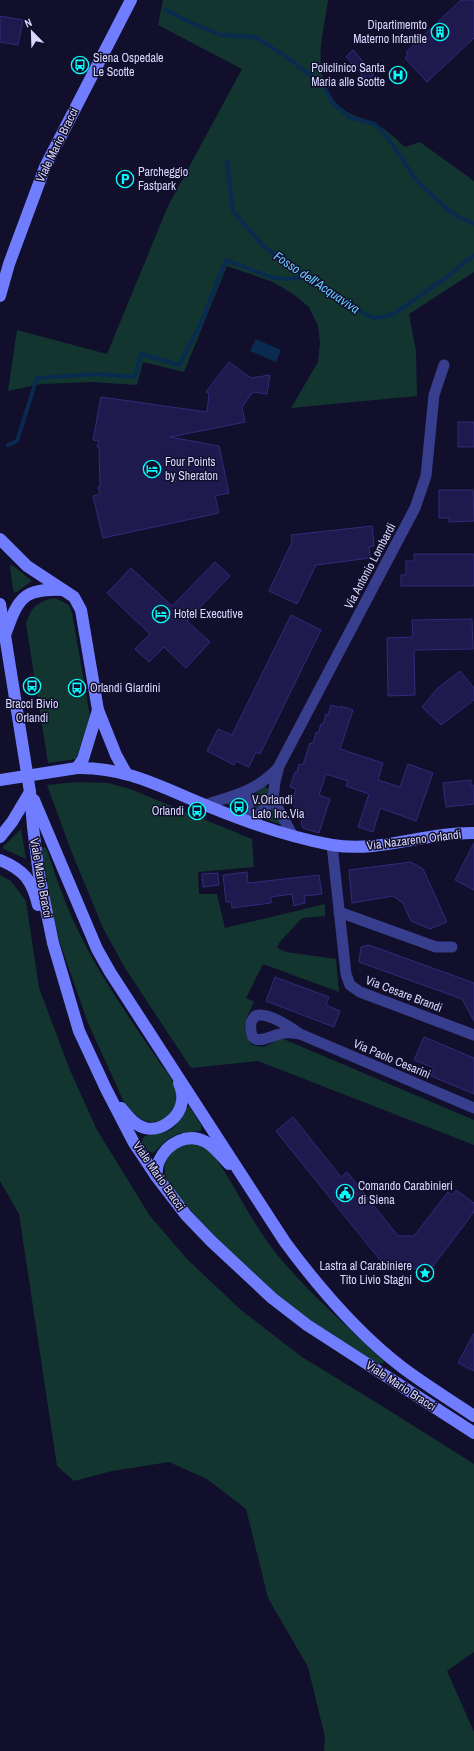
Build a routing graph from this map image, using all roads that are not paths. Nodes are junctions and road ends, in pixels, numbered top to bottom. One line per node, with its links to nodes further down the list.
1 (131, 0): 2 (main road, Viale Mario Bracci)
2 (0, 296)
3 (444, 365): 9 (street, Via Antonio Lombardi)
4 (0, 539): 5 (main road)
5 (64, 590): 7 (main road); 8 (main road)
6 (0, 604): 7 (main road, Viale Mario Bracci)
7 (5, 637): 13 (main road, Viale Mario Bracci)
8 (98, 710): 10 (main road); 11 (main road)
9 (279, 766): 14 (street, Via Antonio Lombardi); 15 (street, Via Antonio Lombardi)
10 (77, 768): 11 (main road, Via Nazareno Orlandi); 12 (main road, Via Nazareno Orlandi, bridge)
11 (126, 773): 16 (main road, Via Nazareno Orlandi)
12 (0, 780)
13 (30, 792): 20 (main road); 24 (main road, Viale Mario Bracci); 29 (main road, Viale Mario Bracci)
14 (246, 792): 16 (street, Via Antonio Lombardi); 17 (street)
15 (273, 799): 17 (street); 19 (street)
16 (205, 805): 17 (main road, Via Nazareno Orlandi)
17 (251, 823): 19 (main road, Via Nazareno Orlandi)
18 (474, 833): 21 (main road, Via Nazareno Orlandi)
19 (293, 836): 21 (main road, Via Nazareno Orlandi)
20 (0, 837)
21 (332, 845): 23 (street, Via Cesare Brandi)
22 (0, 860): 24 (main road)
23 (339, 912): 25 (street); 27 (street, Via Cesare Brandi)
24 (53, 943): 28 (main road, Viale Mario Bracci)
25 (452, 947)
26 (300, 1034): 30 (street, Via Paolo Cesarini)
27 (474, 1035)
28 (88, 1053): 29 (main road); 31 (main road, Viale Mario Bracci)
29 (178, 1076): 32 (main road, Viale Mario Bracci)
30 (474, 1108)
31 (156, 1176): 32 (main road); 34 (main road, Viale Mario Bracci)
32 (245, 1180): 33 (main road, Viale Mario Bracci)
33 (474, 1416)
34 (474, 1433)

